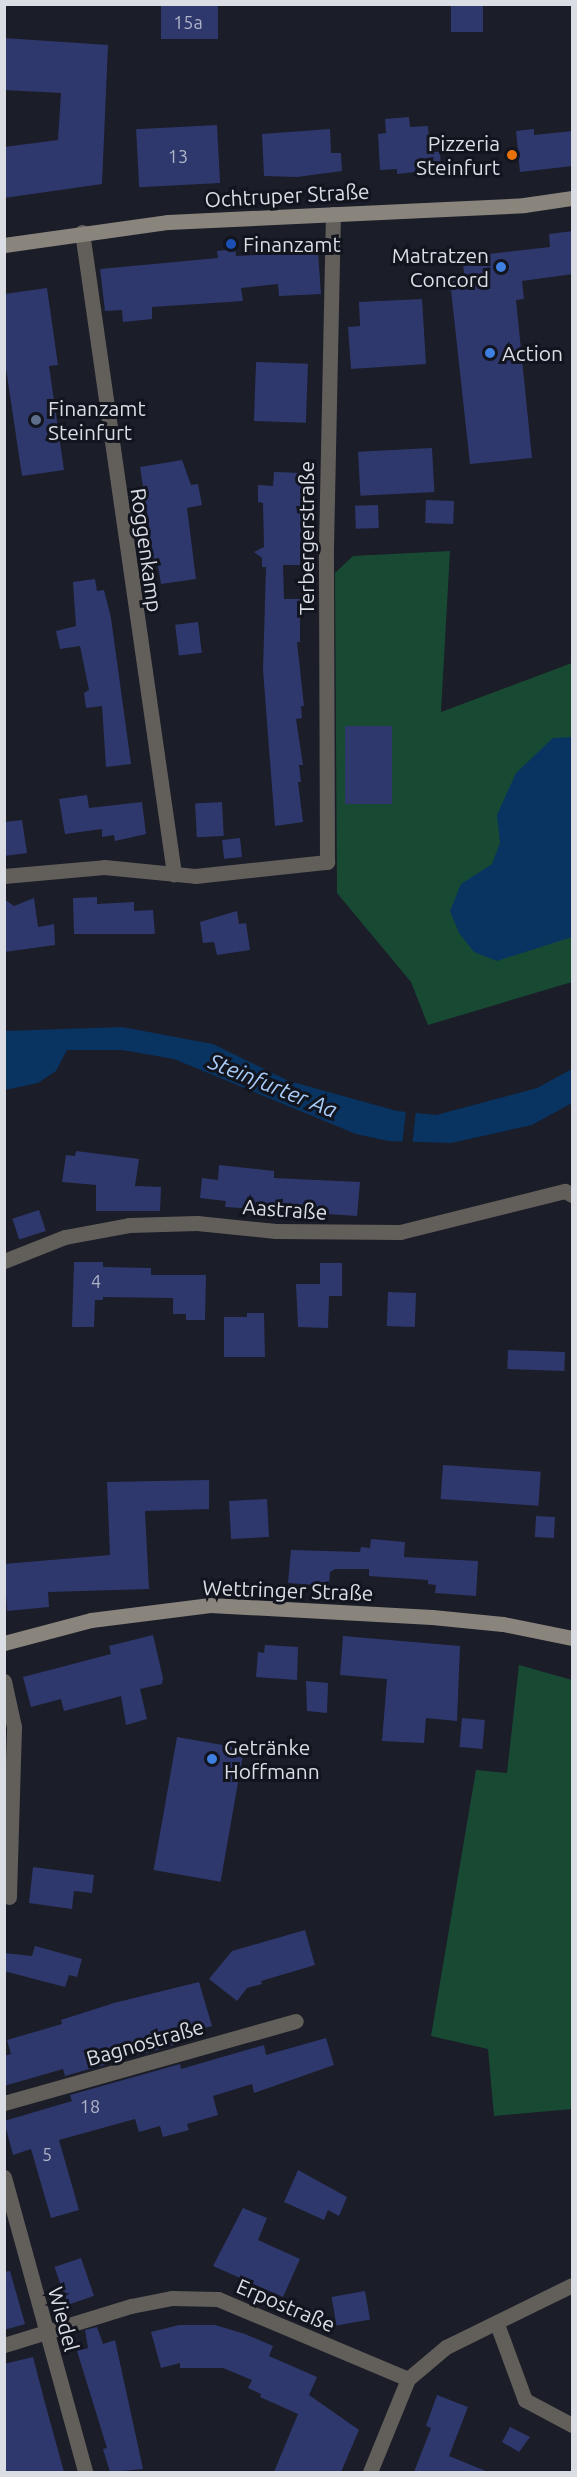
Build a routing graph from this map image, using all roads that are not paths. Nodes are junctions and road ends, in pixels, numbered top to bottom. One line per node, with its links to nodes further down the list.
1 (573, 198): 2 (main road, Ochtruper Straße)
2 (333, 214): 3 (main road, Ochtruper Straße); 5 (street, Terbergerstraße)
3 (82, 232): 4 (main road, Ochtruper Straße); 5 (street, Roggenkamp)
4 (4, 245)
5 (174, 874): 6 (street)
6 (4, 876)
7 (569, 1193): 8 (street, Aastraße)
8 (4, 1261)
9 (573, 1638): 10 (main road, Wettringer Straße)
10 (4, 1643)
11 (4, 1681): 12 (street)
12 (9, 1897)
13 (296, 2021): 14 (street, Bagnostraße)
14 (4, 2103)
15 (4, 2177): 18 (street, Wiedel)
16 (573, 2285): 17 (street)
17 (497, 2324): 20 (street); 21 (street)
18 (46, 2334): 19 (street, Erpostraße); 20 (street, Erpostraße); 22 (street, Wiedel)
19 (4, 2345)
20 (408, 2379): 23 (street)
21 (573, 2425)
22 (85, 2472)
23 (370, 2472)

